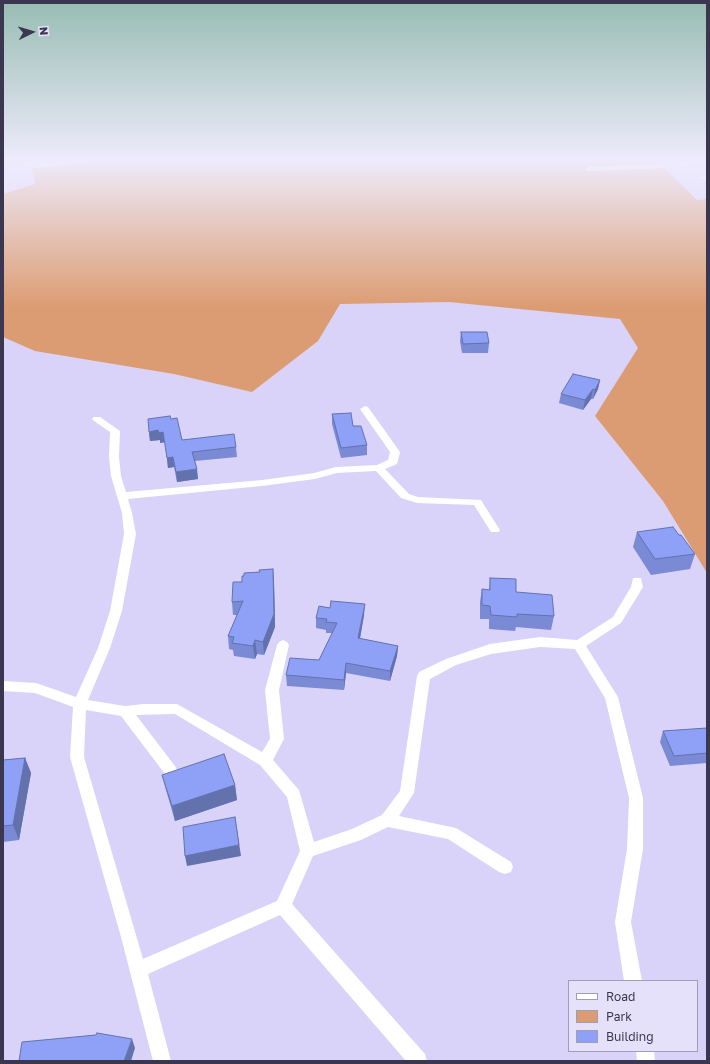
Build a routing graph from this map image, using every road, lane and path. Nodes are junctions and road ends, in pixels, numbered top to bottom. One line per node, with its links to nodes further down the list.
1 (365, 409): 3 (street)
2 (97, 419): 4 (street)
3 (379, 468): 4 (street); 5 (street)
4 (122, 496): 10 (street)
5 (495, 530)
6 (637, 581): 8 (street)
7 (283, 645): 12 (street)
8 (579, 645): 14 (street); 19 (street)
9 (3, 686): 10 (street)
10 (80, 704): 11 (street); 18 (street)
11 (125, 711): 12 (street); 13 (street)
12 (265, 760): 15 (street)
13 (170, 770)
14 (387, 820): 15 (street); 16 (street)
15 (308, 851): 17 (street)
16 (505, 867)
17 (283, 906): 18 (street); 21 (street)
18 (138, 970): 20 (street)
19 (633, 980)
20 (162, 1061)
21 (418, 1061)

